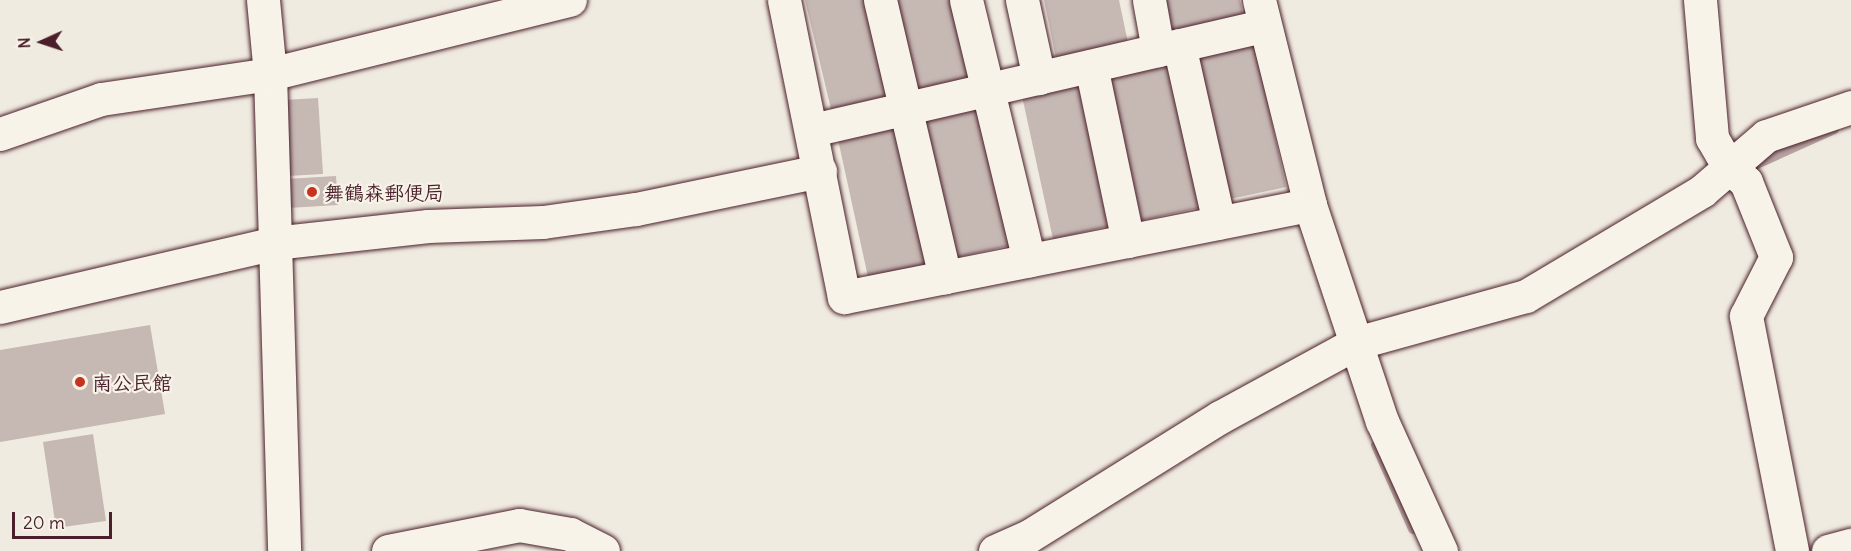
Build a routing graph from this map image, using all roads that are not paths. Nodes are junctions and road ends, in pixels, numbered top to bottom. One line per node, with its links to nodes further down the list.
1 (263, 0): 12 (street)
2 (570, 0): 12 (street)
3 (784, 0): 17 (street)
4 (880, 0): 16 (street)
5 (966, 0): 14 (street)
6 (1022, 0): 13 (street)
7 (1149, 0): 10 (street)
8 (1700, 0): 19 (street)
9 (1261, 13): 10 (street); 21 (street)
10 (1169, 47): 11 (street); 22 (street)
11 (1091, 66): 13 (street); 23 (street)
12 (270, 74): 18 (street); 24 (street)
13 (1039, 78): 14 (street)
14 (987, 90): 16 (street); 25 (street)
15 (1851, 107): 19 (street)
16 (906, 108): 17 (street); 26 (street)
17 (812, 130): 20 (street)
18 (0, 134)
19 (1729, 168): 28 (street); 36 (street)
20 (820, 171): 24 (street); 26 (street)
21 (1310, 205): 22 (street); 28 (street)
22 (1219, 223): 23 (street)
23 (1128, 241): 25 (street)
24 (274, 243): 27 (street); 31 (street)
25 (1029, 261): 26 (street)
26 (945, 277)
27 (0, 307)
28 (1356, 343): 34 (street); 35 (street)
29 (518, 538): 32 (street); 33 (street)
30 (1851, 545): 37 (street)
31 (284, 551)
32 (388, 551)
33 (603, 551)
34 (995, 551)
35 (1441, 551)
36 (1792, 551)
37 (1827, 551)

